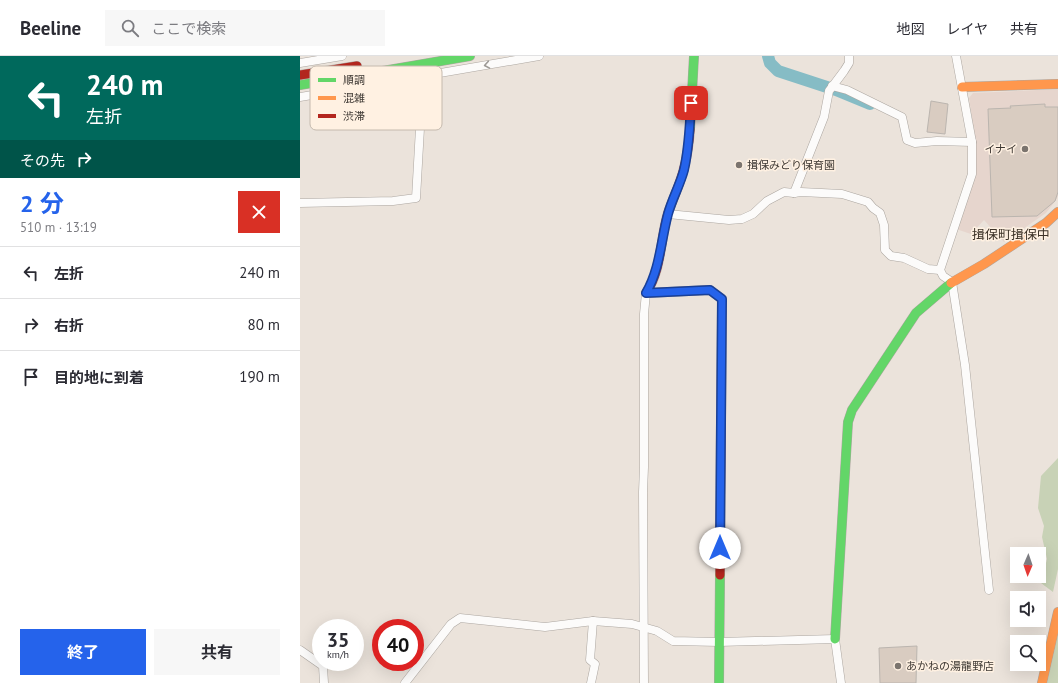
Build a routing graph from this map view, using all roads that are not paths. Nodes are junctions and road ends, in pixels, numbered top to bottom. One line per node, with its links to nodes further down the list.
1 (342, 56): 8 (street)
2 (470, 56): 7 (main road)
3 (539, 56): 11 (street, one-way to 11)
4 (694, 56): 26 (main road)
5 (849, 56): 17 (street)
6 (956, 56): 18 (street)
7 (419, 60): 9 (main road); 10 (main road)
8 (300, 63)
9 (371, 66)
10 (392, 66)
11 (442, 73)
12 (310, 74): 13 (main road)
13 (300, 75)
14 (310, 84): 16 (main road)
15 (1058, 84): 18 (main road)
16 (300, 86)
17 (832, 86): 22 (street); 23 (street)
18 (962, 88): 22 (street)
19 (310, 95): 20 (street)
20 (300, 97)
21 (420, 130): 24 (street)
22 (972, 142): 27 (street)
23 (794, 193): 26 (street); 27 (street)
24 (300, 203)
25 (1058, 212): 28 (main road)
26 (668, 214): 29 (main road)
27 (940, 270): 28 (street)
28 (952, 282): 30 (street); 34 (main road)
29 (646, 293): 33 (street); 35 (main road)
30 (989, 590)
31 (1058, 612): 43 (main road)
32 (593, 621): 33 (street); 38 (street); 39 (street)
33 (644, 627): 35 (street); 40 (street)
34 (835, 639): 35 (street); 42 (street)
35 (719, 642): 41 (main road)
36 (300, 650): 37 (street)
37 (324, 683)
38 (405, 683)
39 (591, 683)
40 (644, 683)
41 (719, 683)
42 (841, 683)
43 (1042, 683)

